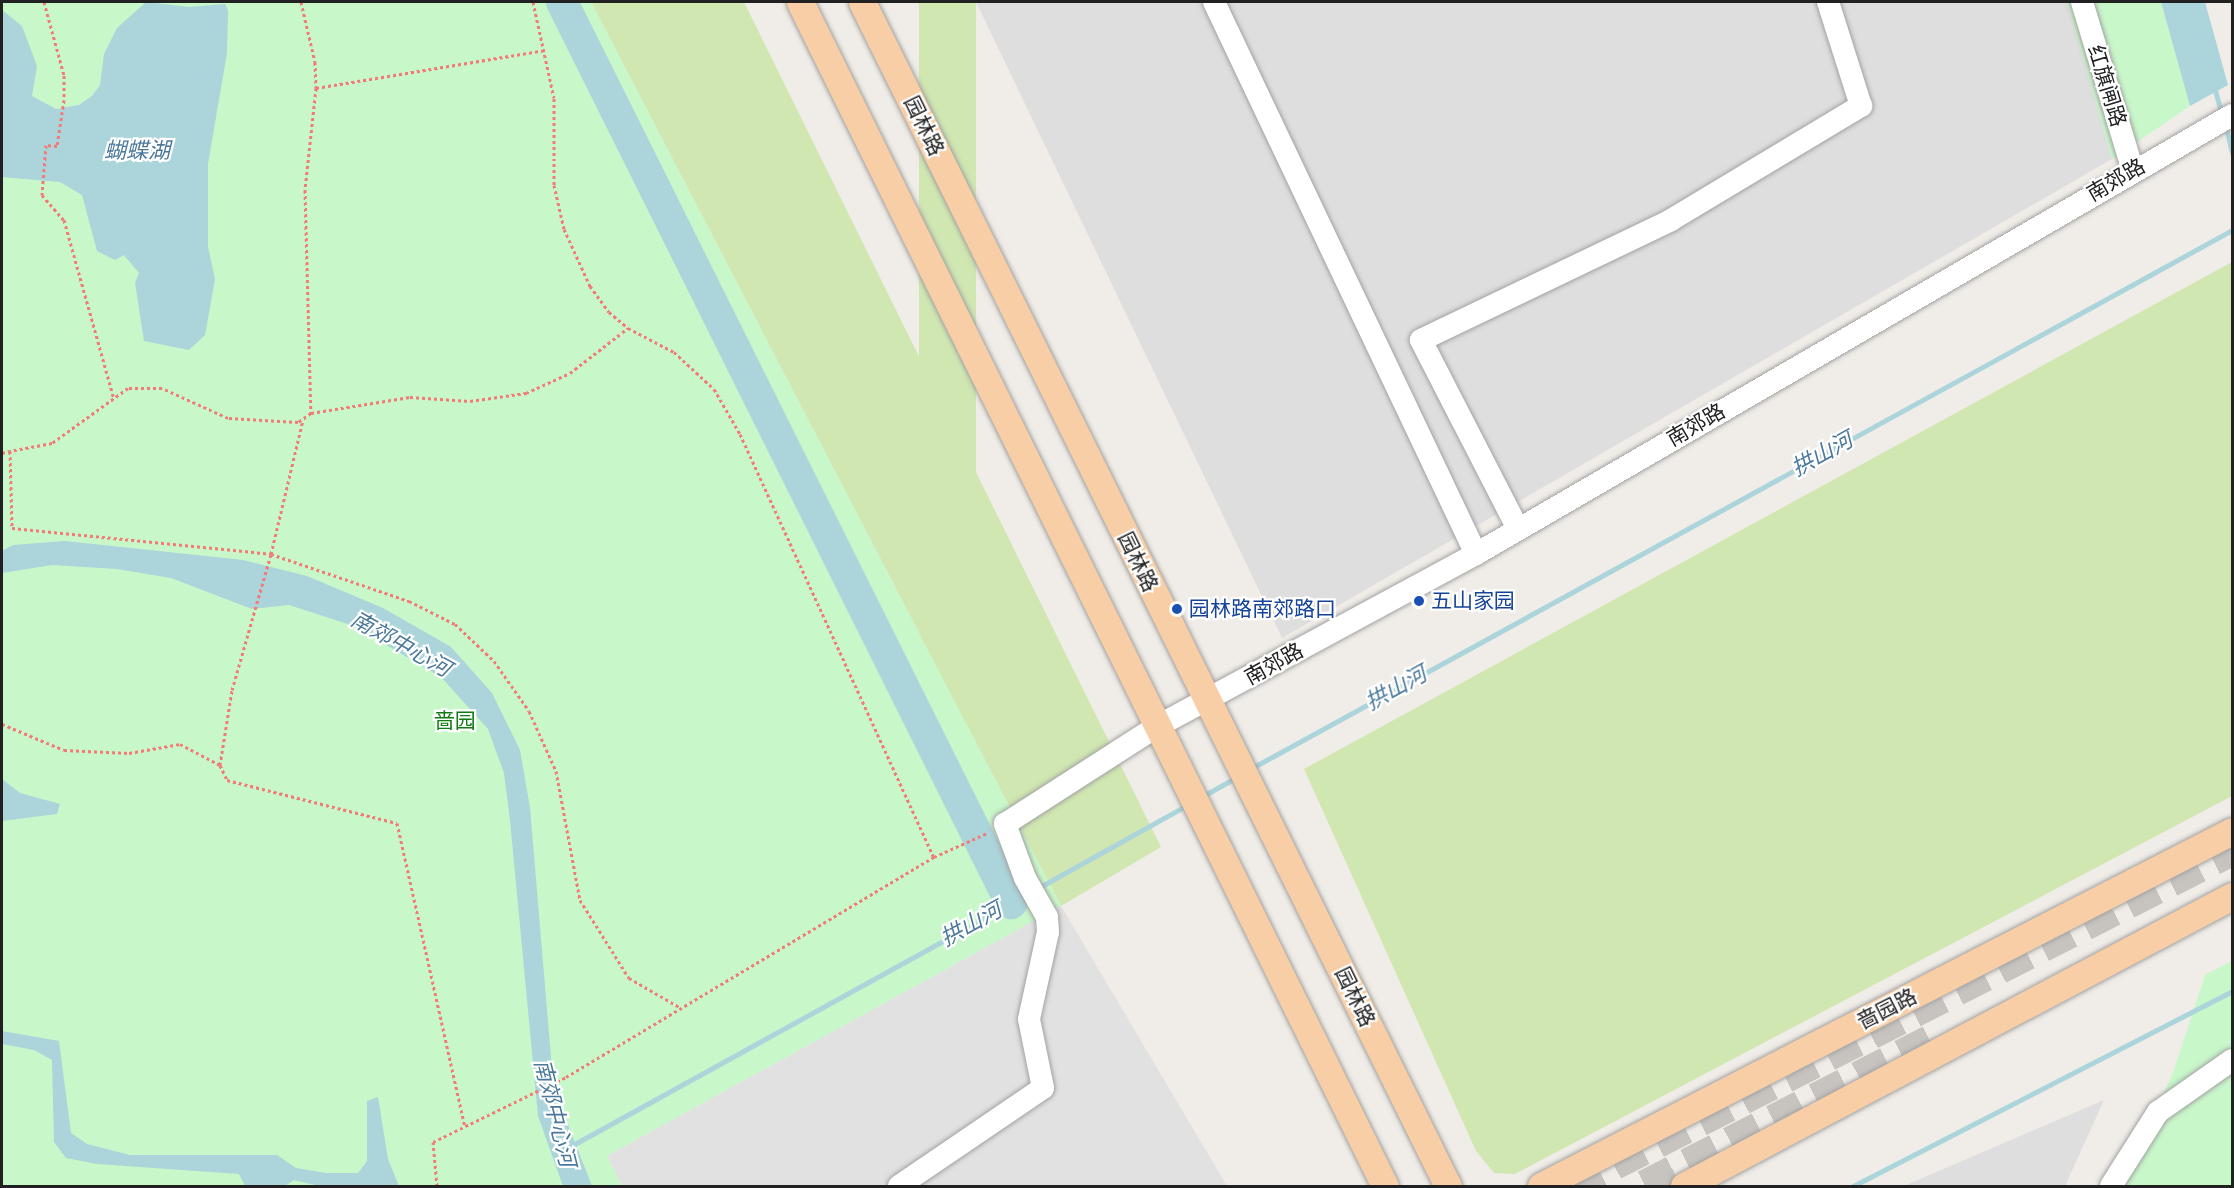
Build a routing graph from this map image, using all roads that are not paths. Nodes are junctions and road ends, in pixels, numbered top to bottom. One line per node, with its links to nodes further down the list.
1 (800, 2): 11 (main road)
2 (862, 2): 10 (main road, 园林路)
3 (1214, 2): 9 (street)
4 (1828, 2): 8 (street)
5 (2082, 2): 7 (street, 红旗闸路)
6 (2232, 115): 7 (street, 南郊路)
7 (2133, 171): 8 (street, 南郊路)
8 (1516, 527): 9 (street, 南郊路)
9 (1476, 554): 10 (street, 南郊路)
10 (1208, 700): 11 (street, 南郊路); 17 (main road, 园林路)
11 (1156, 727): 15 (street, 南郊路); 16 (main road)
12 (2232, 831): 18 (main road, 啬园路)
13 (2232, 896): 19 (main road)
14 (2232, 1060): 20 (street)
15 (899, 1186)
16 (1385, 1186)
17 (1448, 1186)
18 (1541, 1186)
19 (1683, 1186)
20 (2111, 1186)

